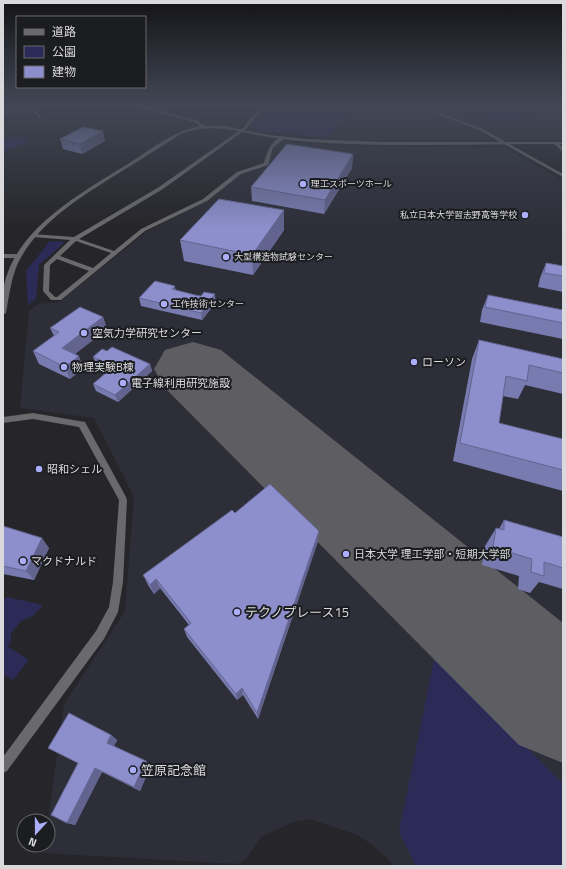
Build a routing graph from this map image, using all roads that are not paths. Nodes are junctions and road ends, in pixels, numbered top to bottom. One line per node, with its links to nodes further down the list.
1 (158, 147): 6 (street)
2 (219, 147): 7 (street)
3 (272, 147): 8 (street)
4 (512, 147): 5 (street)
5 (563, 176)
6 (34, 235): 7 (street); 10 (street)
7 (74, 239): 8 (street); 11 (street)
8 (116, 253): 12 (street)
9 (3, 256): 10 (street)
10 (19, 256): 13 (street)
11 (56, 256): 12 (street); 12 (street)
12 (94, 270)
13 (3, 313)
14 (3, 420): 15 (street)
15 (3, 767)

